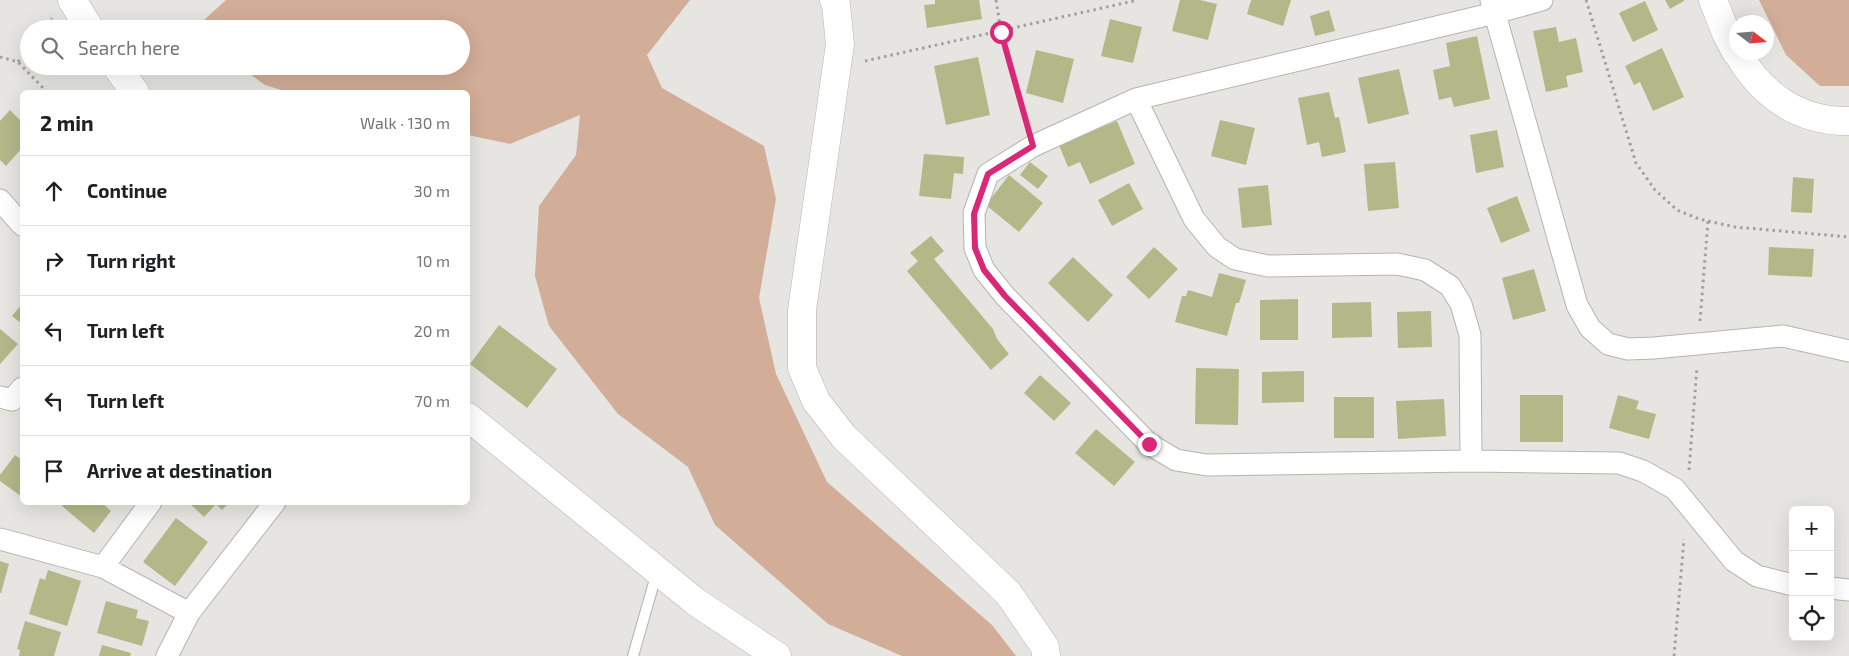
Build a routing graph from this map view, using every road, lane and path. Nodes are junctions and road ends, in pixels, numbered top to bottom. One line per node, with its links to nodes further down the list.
1 (834, 0): 46 (street)
2 (996, 0): 11 (path)
3 (1138, 0): 11 (path)
4 (1542, 0): 7 (street)
5 (1586, 0): 27 (path)
6 (1713, 0): 12 (street)
7 (1493, 6): 22 (street); 28 (street)
8 (62, 9): 9 (path); 10 (street)
9 (52, 20)
10 (77, 20)
11 (1001, 32): 17 (path); 24 (path)
12 (1729, 38)
13 (0, 57): 16 (path)
14 (20, 59): 16 (path)
15 (1741, 60): 23 (street)
16 (18, 62)
17 (857, 63)
18 (31, 75): 20 (path)
19 (123, 75): 21 (street)
20 (45, 90)
21 (134, 90)
22 (1136, 99): 24 (street); 32 (street)
23 (1849, 121)
24 (1033, 146): 32 (street)
25 (0, 200): 26 (street)
26 (20, 223)
27 (1849, 237)
28 (1849, 350)
29 (20, 390): 30 (street)
30 (0, 397)
31 (470, 419): 38 (street)
32 (1471, 461): 39 (street)
33 (149, 505): 37 (street)
34 (273, 505): 42 (street)
35 (0, 538): 37 (street)
36 (1684, 538): 47 (path)
37 (103, 567): 42 (street)
38 (658, 571): 44 (lane); 45 (street)
39 (1789, 583)
40 (1834, 588): 41 (street)
41 (1849, 590)
42 (189, 614): 43 (street)
43 (167, 656)
44 (633, 656)
45 (777, 656)
46 (1046, 656)
47 (1674, 656)

